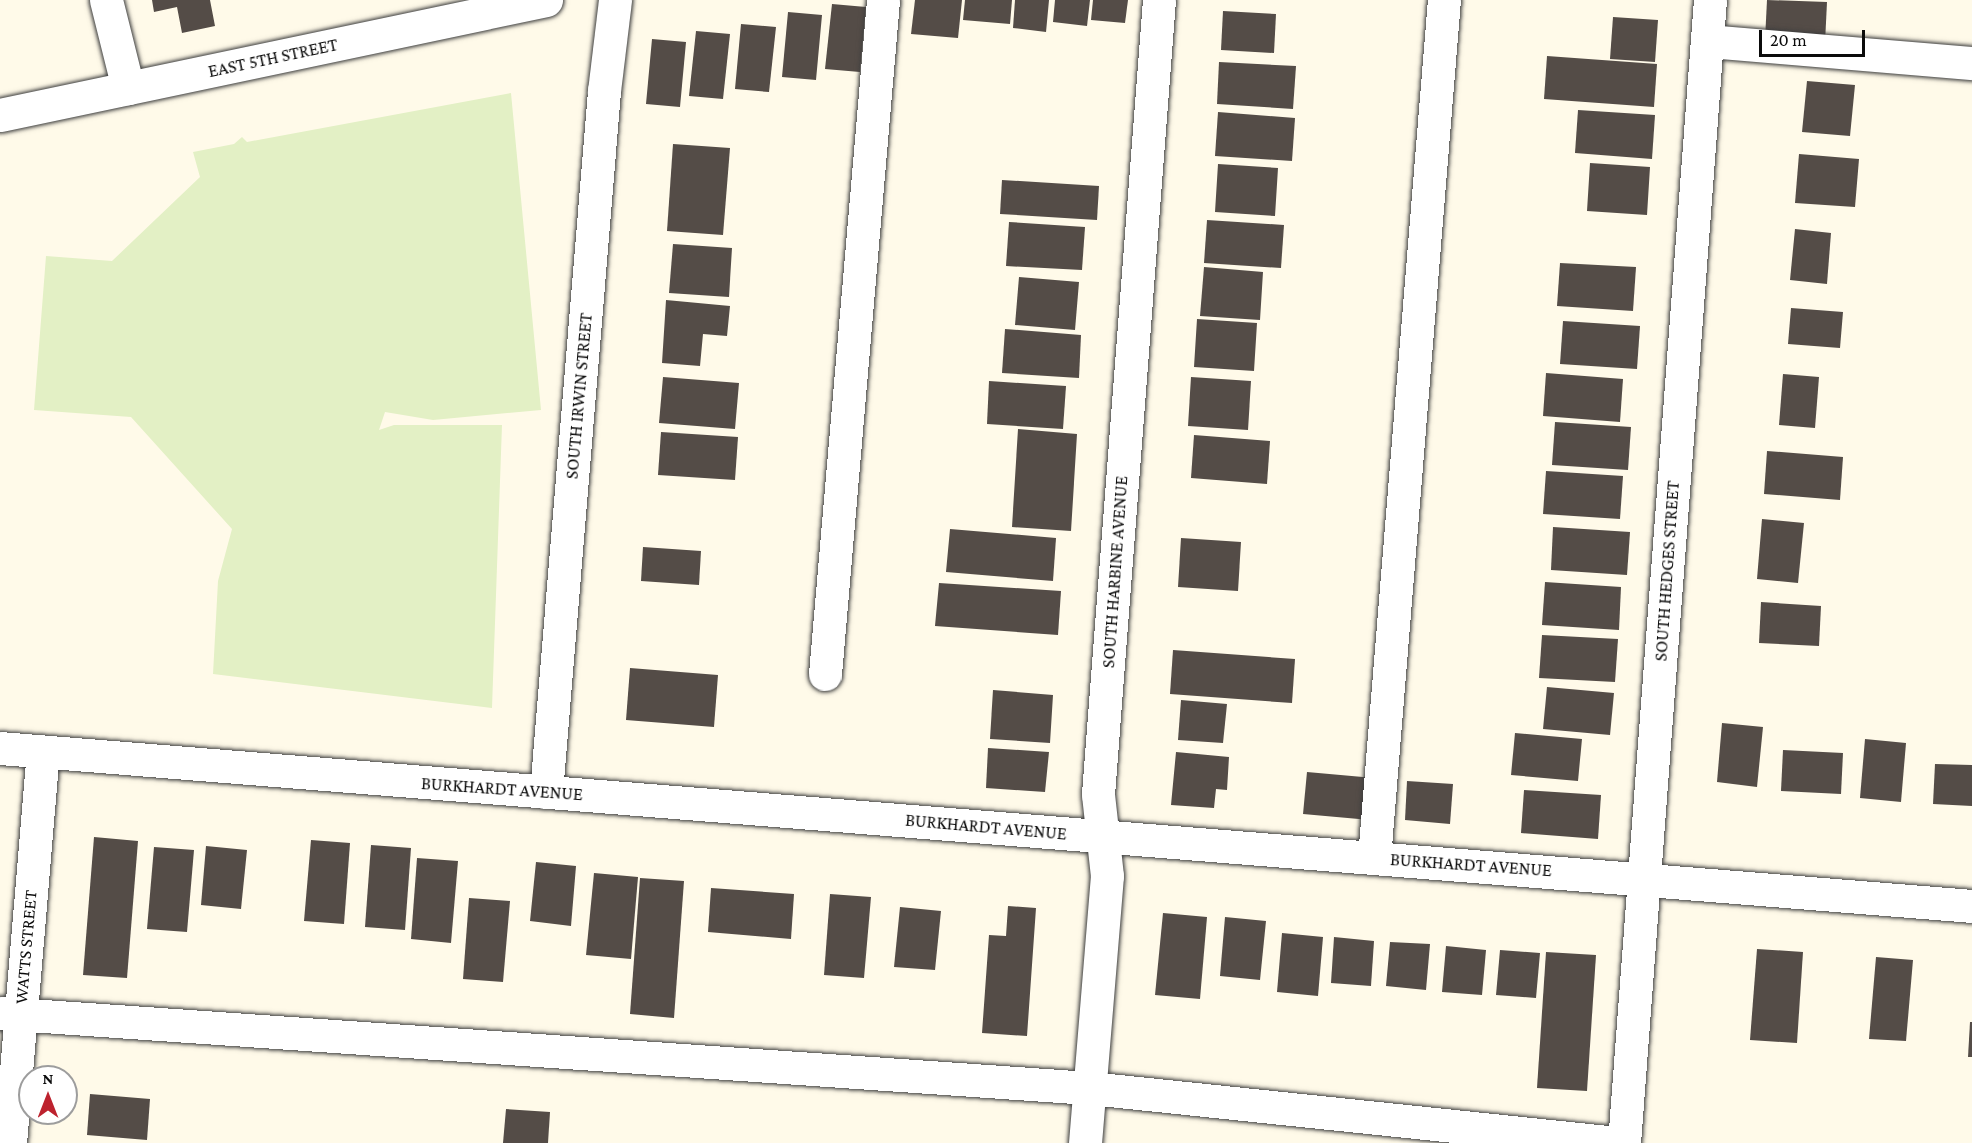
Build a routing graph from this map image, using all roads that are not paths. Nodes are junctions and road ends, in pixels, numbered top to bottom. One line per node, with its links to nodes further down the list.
1 (106, 0): 10 (street)
2 (546, 0): 10 (street, EAST 5TH STREET)
3 (615, 0): 15 (street, SOUTH IRWIN STREET)
4 (883, 0): 12 (street)
5 (1160, 0): 16 (street, SOUTH HARBINE AVENUE)
6 (1444, 0): 17 (street)
7 (1710, 0): 8 (street, SOUTH HEDGES STREET)
8 (1708, 41): 9 (street); 18 (street, SOUTH HEDGES STREET)
9 (1972, 63)
10 (128, 88): 11 (street, EAST 5TH STREET)
11 (0, 115)
12 (825, 674)
13 (0, 748): 14 (street, BURKHARDT AVENUE)
14 (43, 752): 15 (street, BURKHARDT AVENUE); 20 (street, WATTS STREET)
15 (546, 792): 16 (street, BURKHARDT AVENUE)
16 (1103, 837): 17 (street, BURKHARDT AVENUE); 21 (street, SOUTH HARBINE AVENUE)
17 (1374, 858): 18 (street, BURKHARDT AVENUE)
18 (1645, 878): 19 (street, BURKHARDT AVENUE); 25 (street, SOUTH HEDGES STREET)
19 (1972, 906)
20 (10, 1013): 21 (street); 22 (street, WATTS STREET)
21 (1090, 1088): 23 (street, SOUTH HARBINE AVENUE); 24 (street)
22 (10, 1143)
23 (1085, 1143)
24 (1617, 1143)
25 (1624, 1143)

